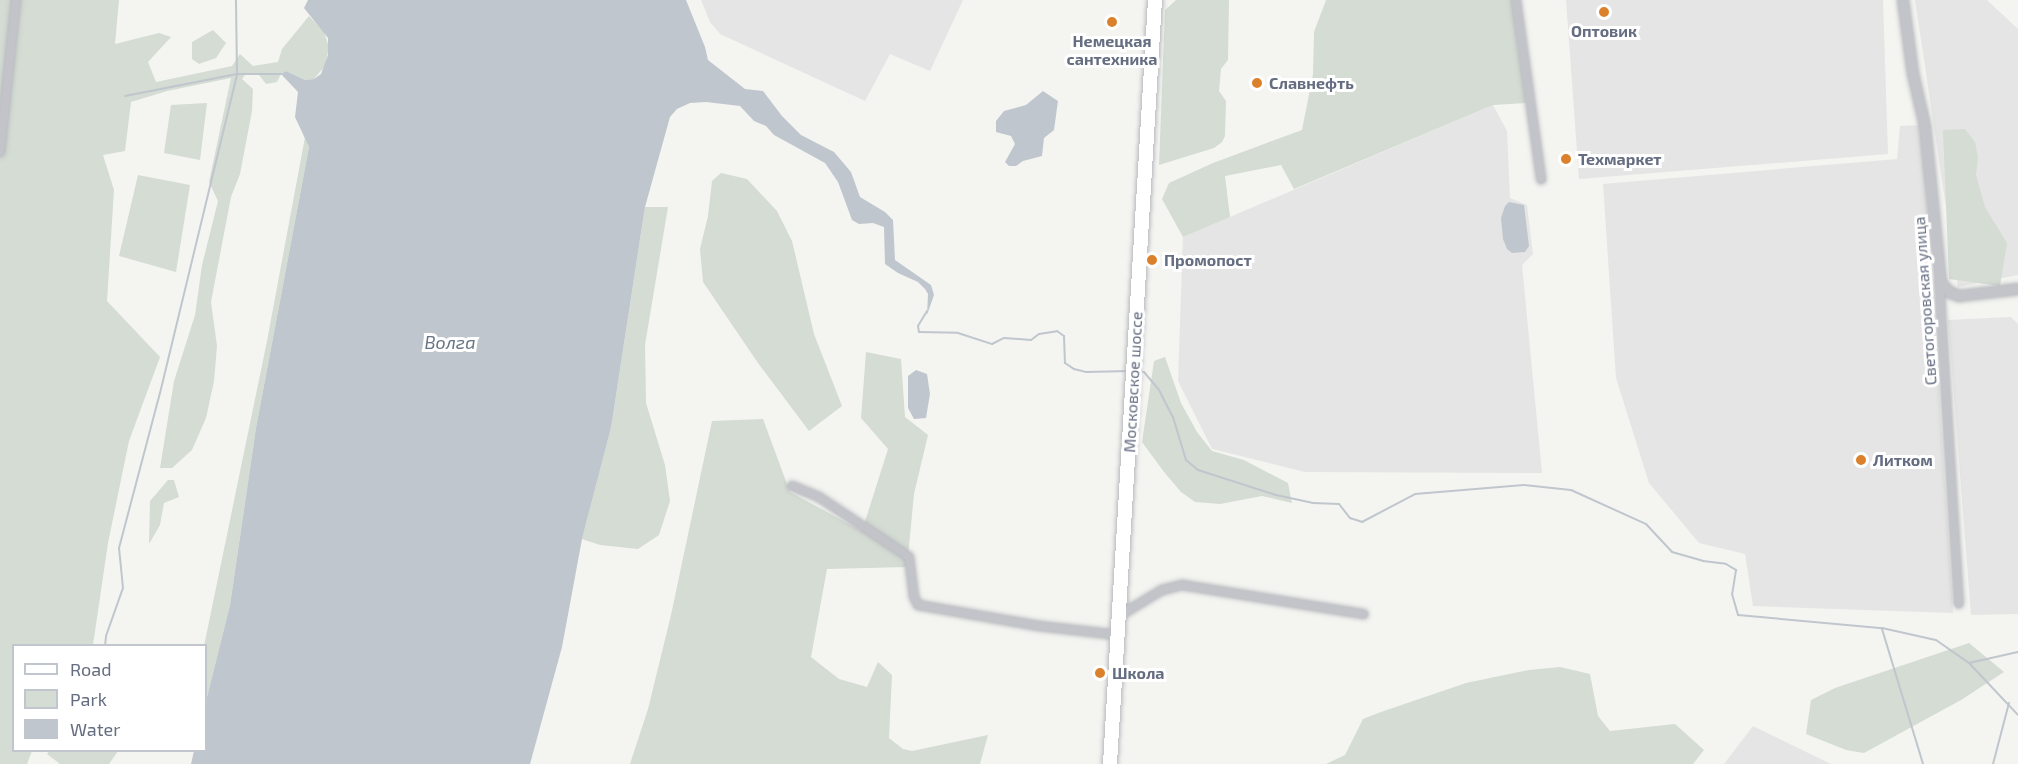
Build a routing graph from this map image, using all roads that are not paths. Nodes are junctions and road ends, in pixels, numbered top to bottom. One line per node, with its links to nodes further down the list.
1 (16, 0): 5 (street)
2 (1155, 0): 12 (main road, Московское шоссе)
3 (1516, 0): 6 (street)
4 (1903, 0): 7 (street, Светогоровская улица)
5 (0, 152)
6 (1541, 179)
7 (1938, 274): 8 (street); 10 (street, Светогоровская улица)
8 (2018, 289)
9 (792, 486): 13 (street)
10 (1959, 603)
11 (1364, 614): 12 (street)
12 (1119, 616): 13 (main road, Московское шоссе)
13 (1118, 635): 14 (main road, Московское шоссе)
14 (1110, 764)

